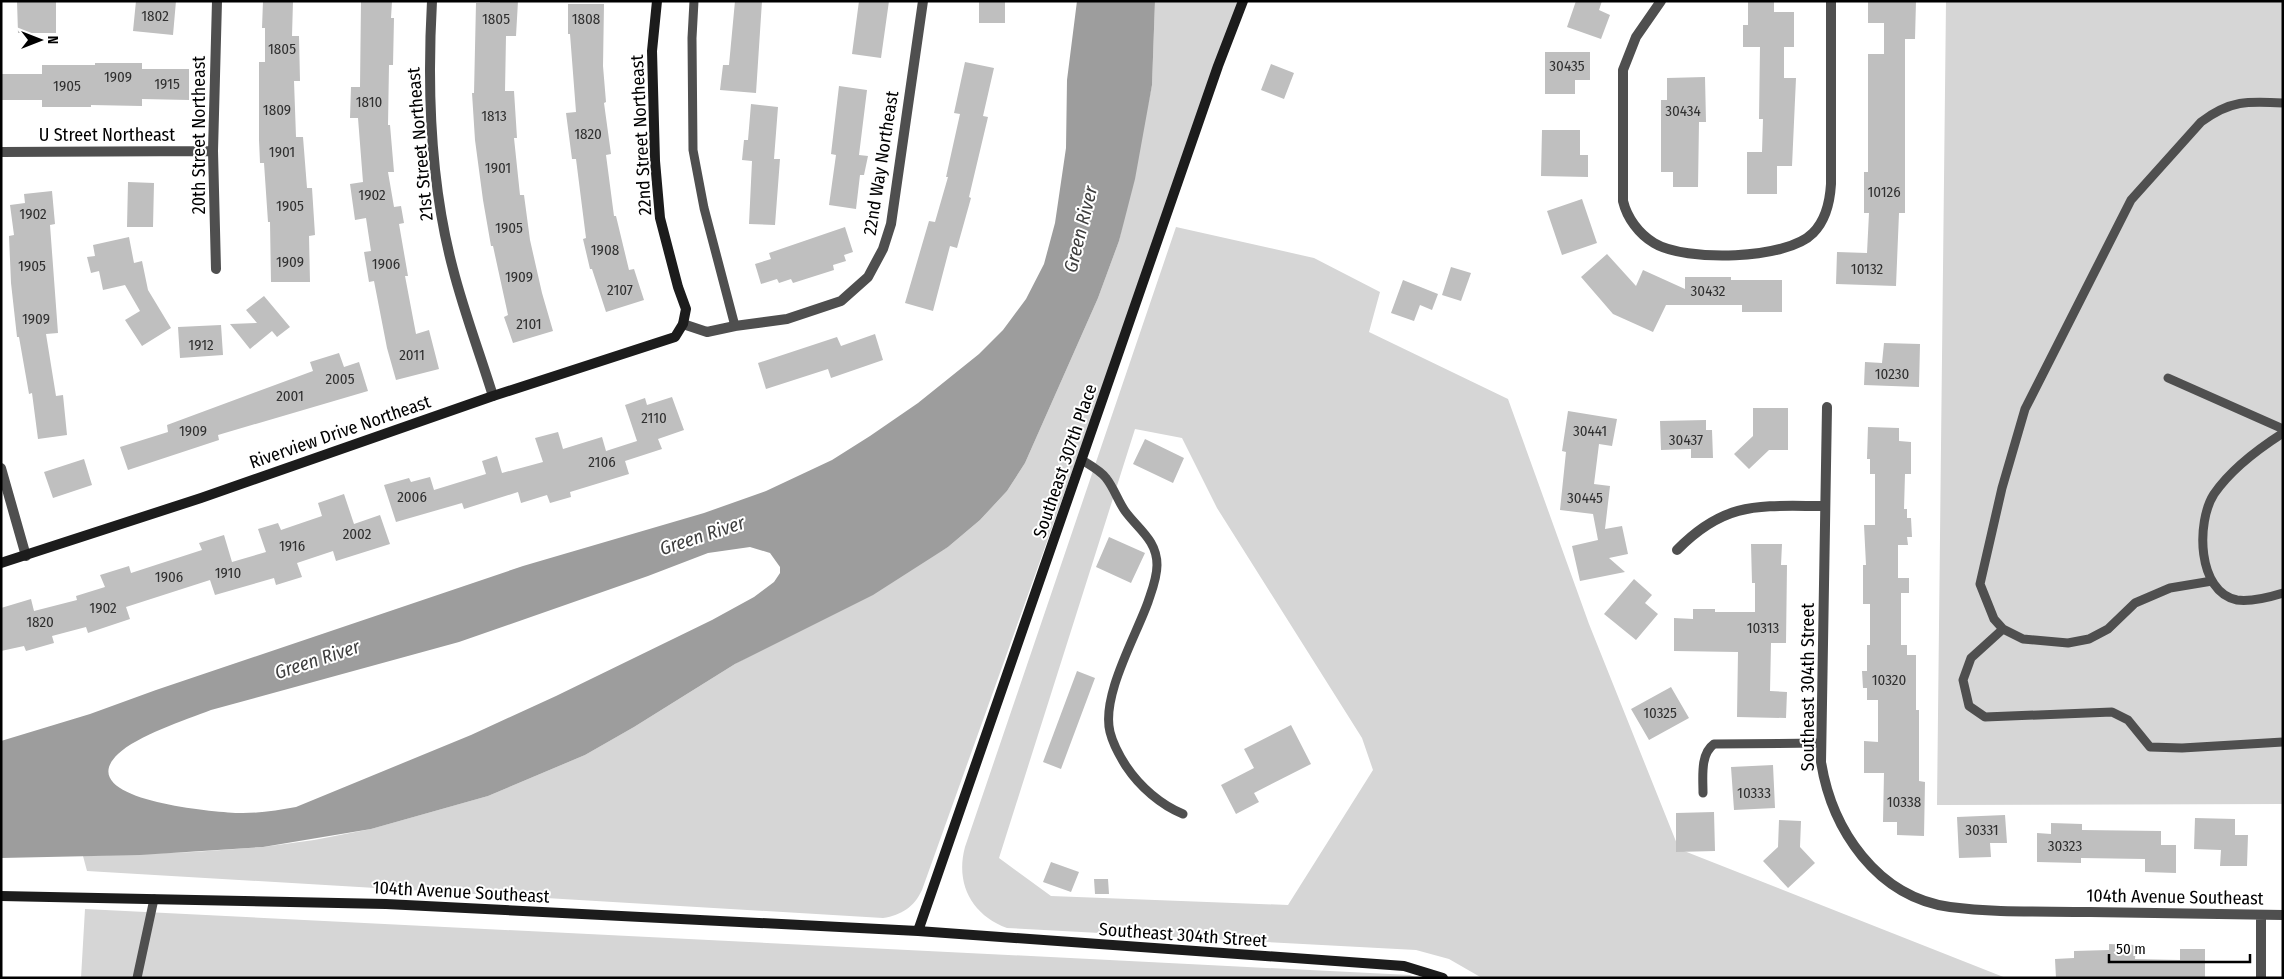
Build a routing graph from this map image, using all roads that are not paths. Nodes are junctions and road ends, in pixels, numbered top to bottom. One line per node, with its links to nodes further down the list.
1 (217, 1): 10 (street, 20th Street Northeast)
2 (432, 1): 16 (street, 21st Street Northeast)
3 (658, 1): 13 (street, 22nd Street Northeast)
4 (694, 1): 14 (lane)
5 (923, 1): 14 (street, 22nd Way Northeast)
6 (1243, 1): 20 (street, Southeast 307th Place)
7 (1661, 1): 8 (street)
8 (1831, 1)
9 (2283, 104): 28 (lane)
10 (212, 151): 11 (street, U Street Northeast); 12 (street, 20th Street Northeast)
11 (1, 152)
12 (216, 269)
13 (683, 324): 14 (street, 22nd Way Northeast); 16 (street, Riverview Drive Northeast)
14 (734, 326)
15 (2168, 378): 18 (lane)
16 (493, 396): 24 (street, Riverview Drive Northeast)
17 (1827, 407): 22 (street, Southeast 304th Street)
18 (2283, 429)
19 (2283, 433): 26 (lane)
20 (1082, 460): 32 (lane); 38 (street, Southeast 307th Place)
21 (1, 468): 24 (street)
22 (1825, 506): 23 (street); 30 (street, Southeast 304th Street)
23 (1677, 550)
24 (26, 556): 25 (street, Riverview Drive Northeast)
25 (1, 563)
26 (2212, 581): 27 (lane); 28 (lane)
27 (2283, 592)
28 (2003, 629): 29 (lane)
29 (2283, 742)
30 (1820, 743): 31 (lane); 35 (street, Southeast 304th Street)
31 (1703, 793)
32 (1183, 814)
33 (1, 896): 34 (street, 104th Avenue Southeast)
34 (154, 899): 38 (street, 104th Avenue Southeast); 39 (lane)
35 (2068, 912): 36 (street, 104th Avenue Southeast)
36 (2261, 915): 37 (street, 104th Avenue Southeast); 41 (street)
37 (2283, 915)
38 (918, 931): 40 (street, Southeast 304th Street)
39 (138, 978)
40 (1443, 978)
41 (2261, 978)

